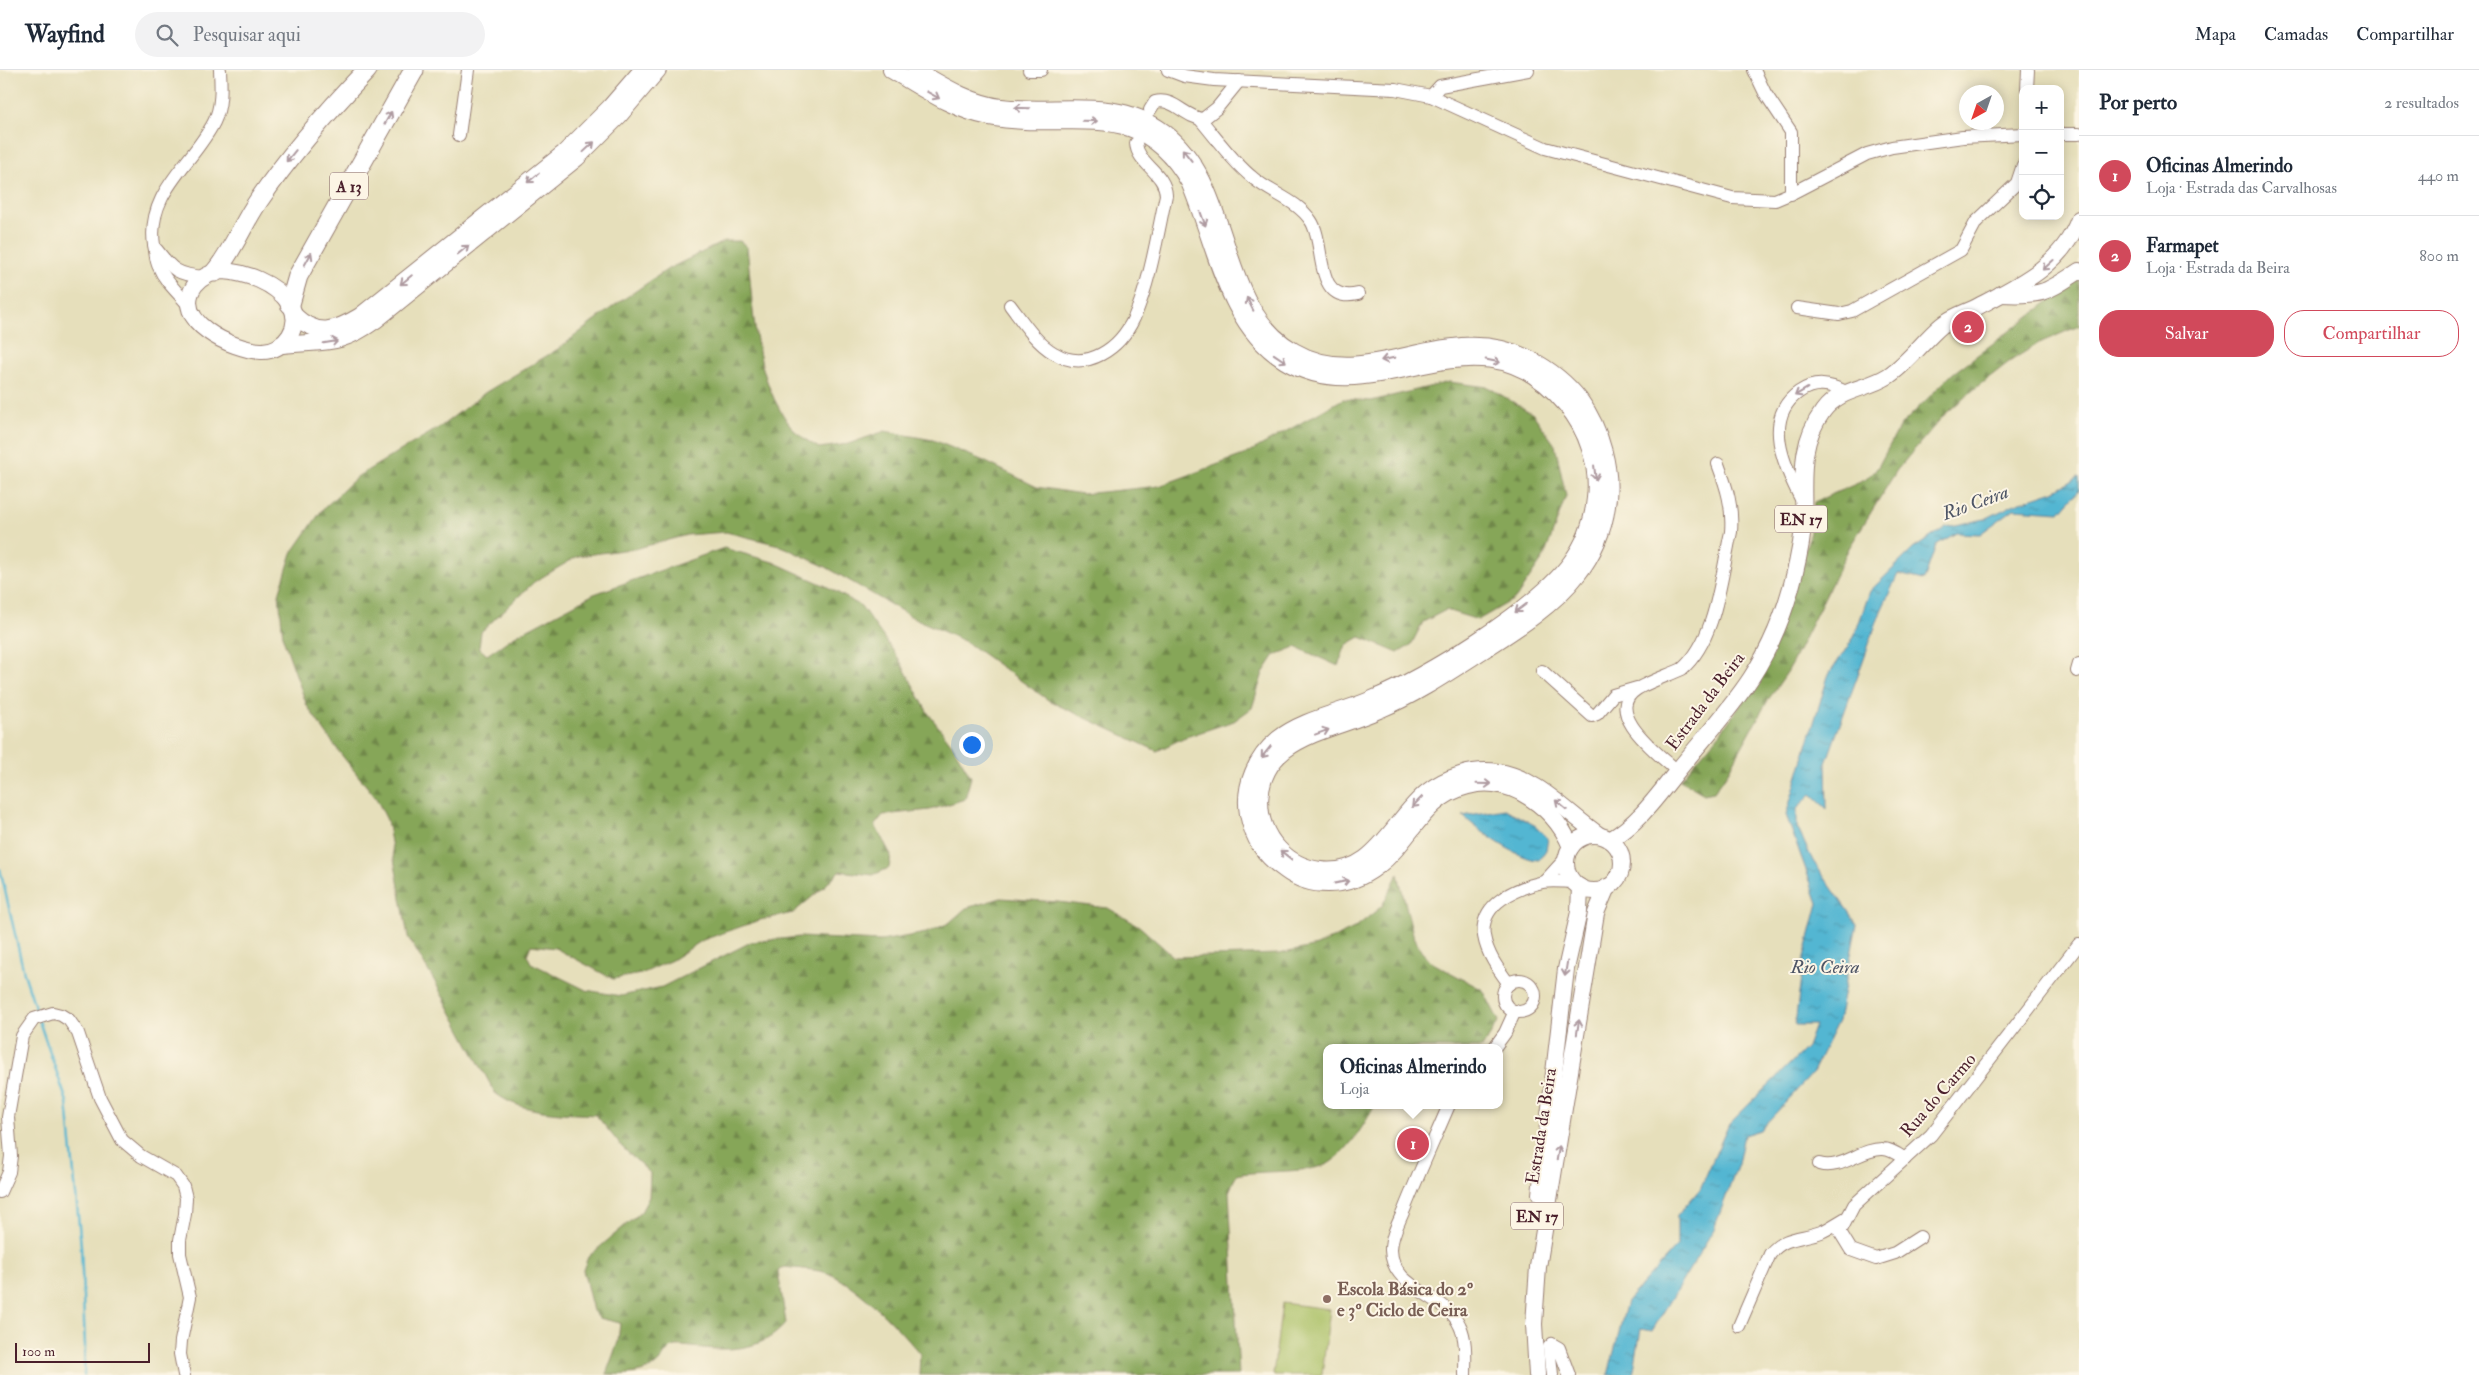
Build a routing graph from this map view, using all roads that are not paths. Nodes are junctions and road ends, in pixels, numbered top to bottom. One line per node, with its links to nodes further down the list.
1 (220, 70): 28 (street)
2 (367, 70): 30 (highway, one-way to 30)
3 (414, 70): 38 (highway, A 13, one-way to 3)
4 (468, 70): 23 (street)
5 (642, 70): 38 (main road, one-way to 38)
6 (658, 70): 39 (main road, one-way to 6)
7 (891, 70): 48 (main road, one-way to 48)
8 (916, 70): 47 (main road, one-way to 8)
9 (1029, 70): 10 (street)
10 (1041, 70)
11 (1168, 70): 15 (street)
12 (1528, 70): 17 (street)
13 (1754, 70): 26 (street)
14 (2028, 70): 16 (street)
15 (1239, 81): 17 (street); 19 (street)
16 (2027, 85)
17 (1430, 96): 26 (street)
18 (1150, 110): 19 (street)
19 (1200, 119): 32 (street)
20 (2019, 134): 26 (street)
21 (2064, 134): 22 (street)
22 (2079, 134)
23 (459, 135)
24 (1136, 143): 35 (street)
25 (2020, 175): 37 (street)
26 (1793, 193)
27 (2079, 219): 31 (main road, Estrada da Beira / EN 17, one-way to 31)
28 (155, 248): 30 (street); 36 (street)
29 (2079, 272): 34 (main road)
30 (209, 274): 36 (main road); 38 (main road)
31 (2030, 276): 33 (main road, Estrada da Beira / EN 17); 34 (main road)
32 (1358, 294)
33 (2001, 294): 34 (main road); 40 (main road, Estrada da Beira / EN 17)
34 (2028, 296)
35 (1010, 305)
36 (189, 306): 39 (main road)
37 (1797, 308)
38 (292, 310): 39 (main road)
39 (282, 345)
40 (1846, 392): 42 (main road, Estrada da Beira / EN 17); 42 (street, one-way to 42)
41 (1718, 464): 44 (street)
42 (1802, 499): 45 (main road, Estrada da Beira / EN 17)
43 (1542, 671): 44 (street)
44 (1637, 688): 45 (street)
45 (1677, 771): 46 (main road, Estrada da Beira / EN 17)
46 (1651, 804): 47 (main road, Estrada da Beira / EN 17); 49 (main road, Estrada da Beira / EN 17)
47 (1604, 838): 48 (main road); 49 (main road)
48 (1568, 853): 50 (street); 51 (main road)
49 (1622, 862): 52 (main road)
50 (1545, 881): 51 (street); 54 (street)
51 (1577, 885): 52 (main road); 66 (main road, Estrada da Beira / EN 17, one-way to 66)
52 (1607, 887): 67 (main road, Estrada da Beira / EN 17, one-way to 52)
53 (2079, 944): 58 (street, Rua do Carmo)
54 (1509, 984): 55 (street); 55 (street)
55 (1515, 1011): 56 (street)
56 (1497, 1044)
57 (1447, 1109): 65 (street)
58 (1905, 1159): 59 (street); 61 (street, Rua do Carmo)
59 (1819, 1164)
60 (0, 1192): 64 (street)
61 (1846, 1218): 62 (street); 63 (street)
62 (1920, 1236)
63 (1739, 1326)
64 (184, 1375)
65 (1464, 1375)
66 (1528, 1375)
67 (1537, 1375)
68 (1552, 1375): 69 (street)
69 (1568, 1375)

